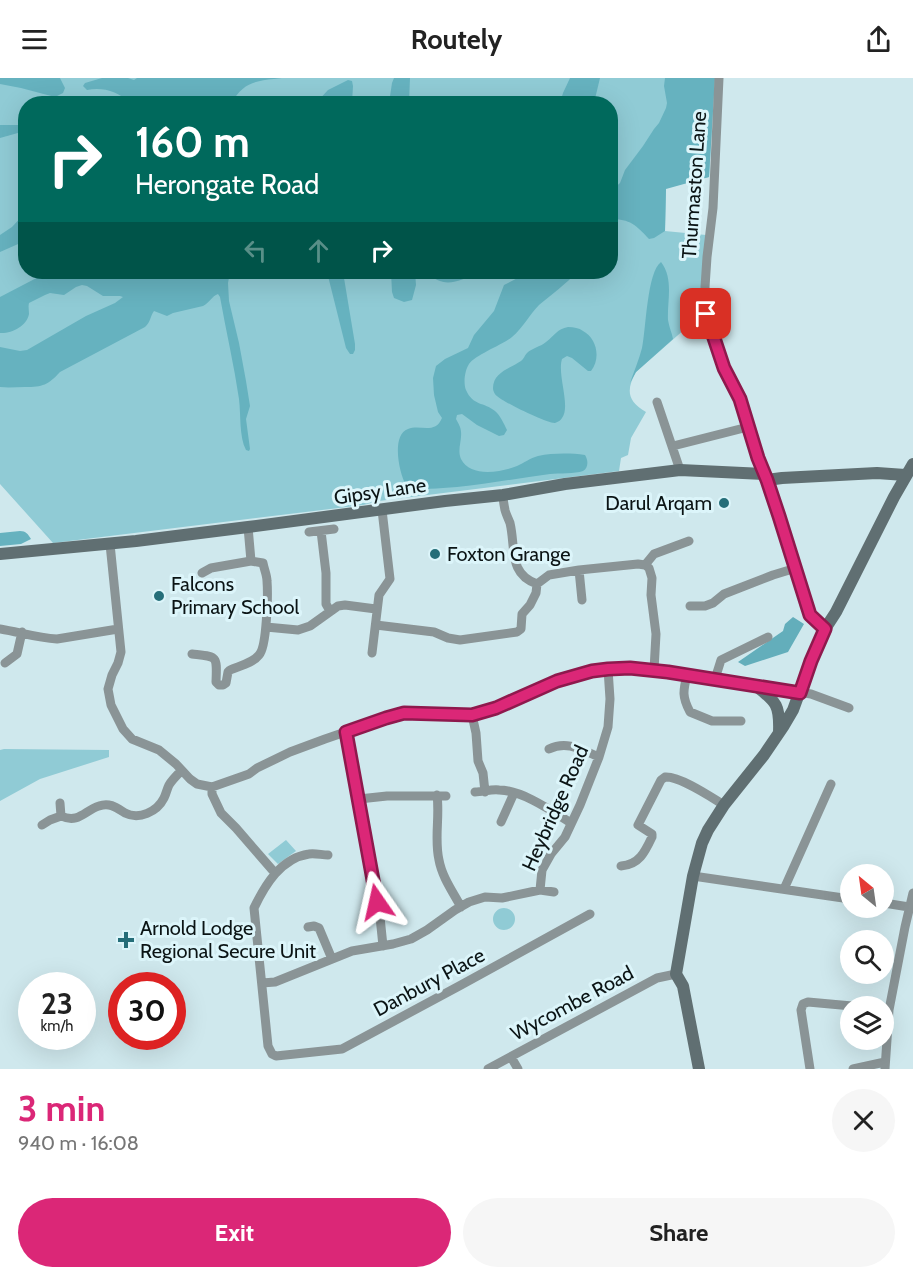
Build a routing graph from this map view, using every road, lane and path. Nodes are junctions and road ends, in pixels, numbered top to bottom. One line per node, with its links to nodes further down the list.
1 (719, 78): 3 (street, Thurmaston Lane)
2 (657, 402): 4 (street)
3 (748, 427): 4 (street); 8 (street, Thurmaston Lane)
4 (673, 446): 6 (street)
5 (913, 464): 7 (street)
6 (680, 470): 8 (street, Gipsy Lane); 9 (street, Gipsy Lane)
7 (909, 476): 8 (street, Gipsy Lane); 32 (street)
8 (766, 477): 21 (street, Thurmaston Lane)
9 (502, 495): 10 (street, Gipsy Lane); 23 (street)
10 (382, 510): 11 (street, Gipsy Lane); 26 (street)
11 (248, 527): 16 (street, Gipsy Lane); 19 (street)
12 (334, 529): 13 (street)
13 (321, 531): 14 (street); 27 (street)
14 (309, 532)
15 (689, 540): 20 (street)
16 (110, 544): 17 (street, Gipsy Lane); 31 (street)
17 (0, 554)
18 (207, 557): 19 (street)
19 (251, 561): 29 (street)
20 (645, 565): 22 (street); 39 (street)
21 (796, 568): 25 (street); 32 (street, Thurmaston Lane)
22 (579, 570): 23 (street); 24 (street)
23 (537, 584): 28 (street)
24 (582, 600)
25 (690, 606)
26 (376, 609): 27 (street); 28 (street)
27 (330, 611): 29 (street)
28 (376, 625): 35 (street)
29 (266, 627): 36 (street)
30 (0, 629): 33 (street)
31 (118, 629): 33 (street); 51 (street)
32 (825, 629): 43 (street)
33 (22, 632): 37 (street)
34 (768, 637): 41 (street)
35 (372, 653)
36 (192, 654)
37 (5, 663)
38 (608, 669): 39 (street); 45 (street); 50 (street, Heybridge Road)
39 (654, 670): 40 (street)
40 (687, 675): 41 (street); 46 (street)
41 (715, 679): 42 (street)
42 (756, 686): 43 (street); 48 (street)
43 (800, 693): 44 (street); 48 (street)
44 (849, 708)
45 (472, 715): 47 (street); 54 (street)
46 (741, 721)
47 (346, 732): 53 (street); 55 (street)
48 (779, 734): 57 (street)
49 (549, 749): 50 (street)
50 (598, 757): 61 (street, Heybridge Road)
51 (181, 771): 53 (street); 58 (street)
52 (831, 784): 68 (street)
53 (212, 787): 66 (street)
54 (514, 793): 60 (street); 61 (street)
55 (359, 799): 74 (street); 78 (street)
56 (60, 803): 58 (street)
57 (724, 805): 63 (street); 67 (street)
58 (61, 816): 62 (street)
59 (627, 820): 63 (street)
60 (501, 822)
61 (571, 823): 69 (street, Heybridge Road)
62 (42, 825)
63 (638, 825): 65 (street)
64 (328, 855): 66 (street)
65 (621, 866)
66 (275, 873): 81 (street)
67 (693, 876): 68 (street); 80 (street)
68 (784, 889): 72 (street)
69 (540, 890): 70 (street, Heybridge Road); 74 (street, Heybridge Road)
70 (554, 892)
71 (913, 893): 75 (street)
72 (840, 897)
73 (894, 905): 75 (street)
74 (461, 906): 78 (street, Heybridge Road)
75 (909, 907): 82 (street)
76 (590, 914): 81 (street, Danbury Place)
77 (308, 927): 79 (street)
78 (383, 946): 79 (street, Heybridge Road)
79 (332, 959): 81 (street, Heybridge Road)
80 (676, 974): 85 (street, Wycombe Road); 89 (street)
81 (262, 982)
82 (889, 996)
83 (840, 1005): 90 (street)
84 (885, 1050): 86 (street)
85 (511, 1057): 87 (street, Wycombe Road); 88 (street)
86 (885, 1066): 91 (street)
87 (488, 1069)
88 (518, 1069)
89 (699, 1069)
90 (810, 1069)
91 (853, 1069)

